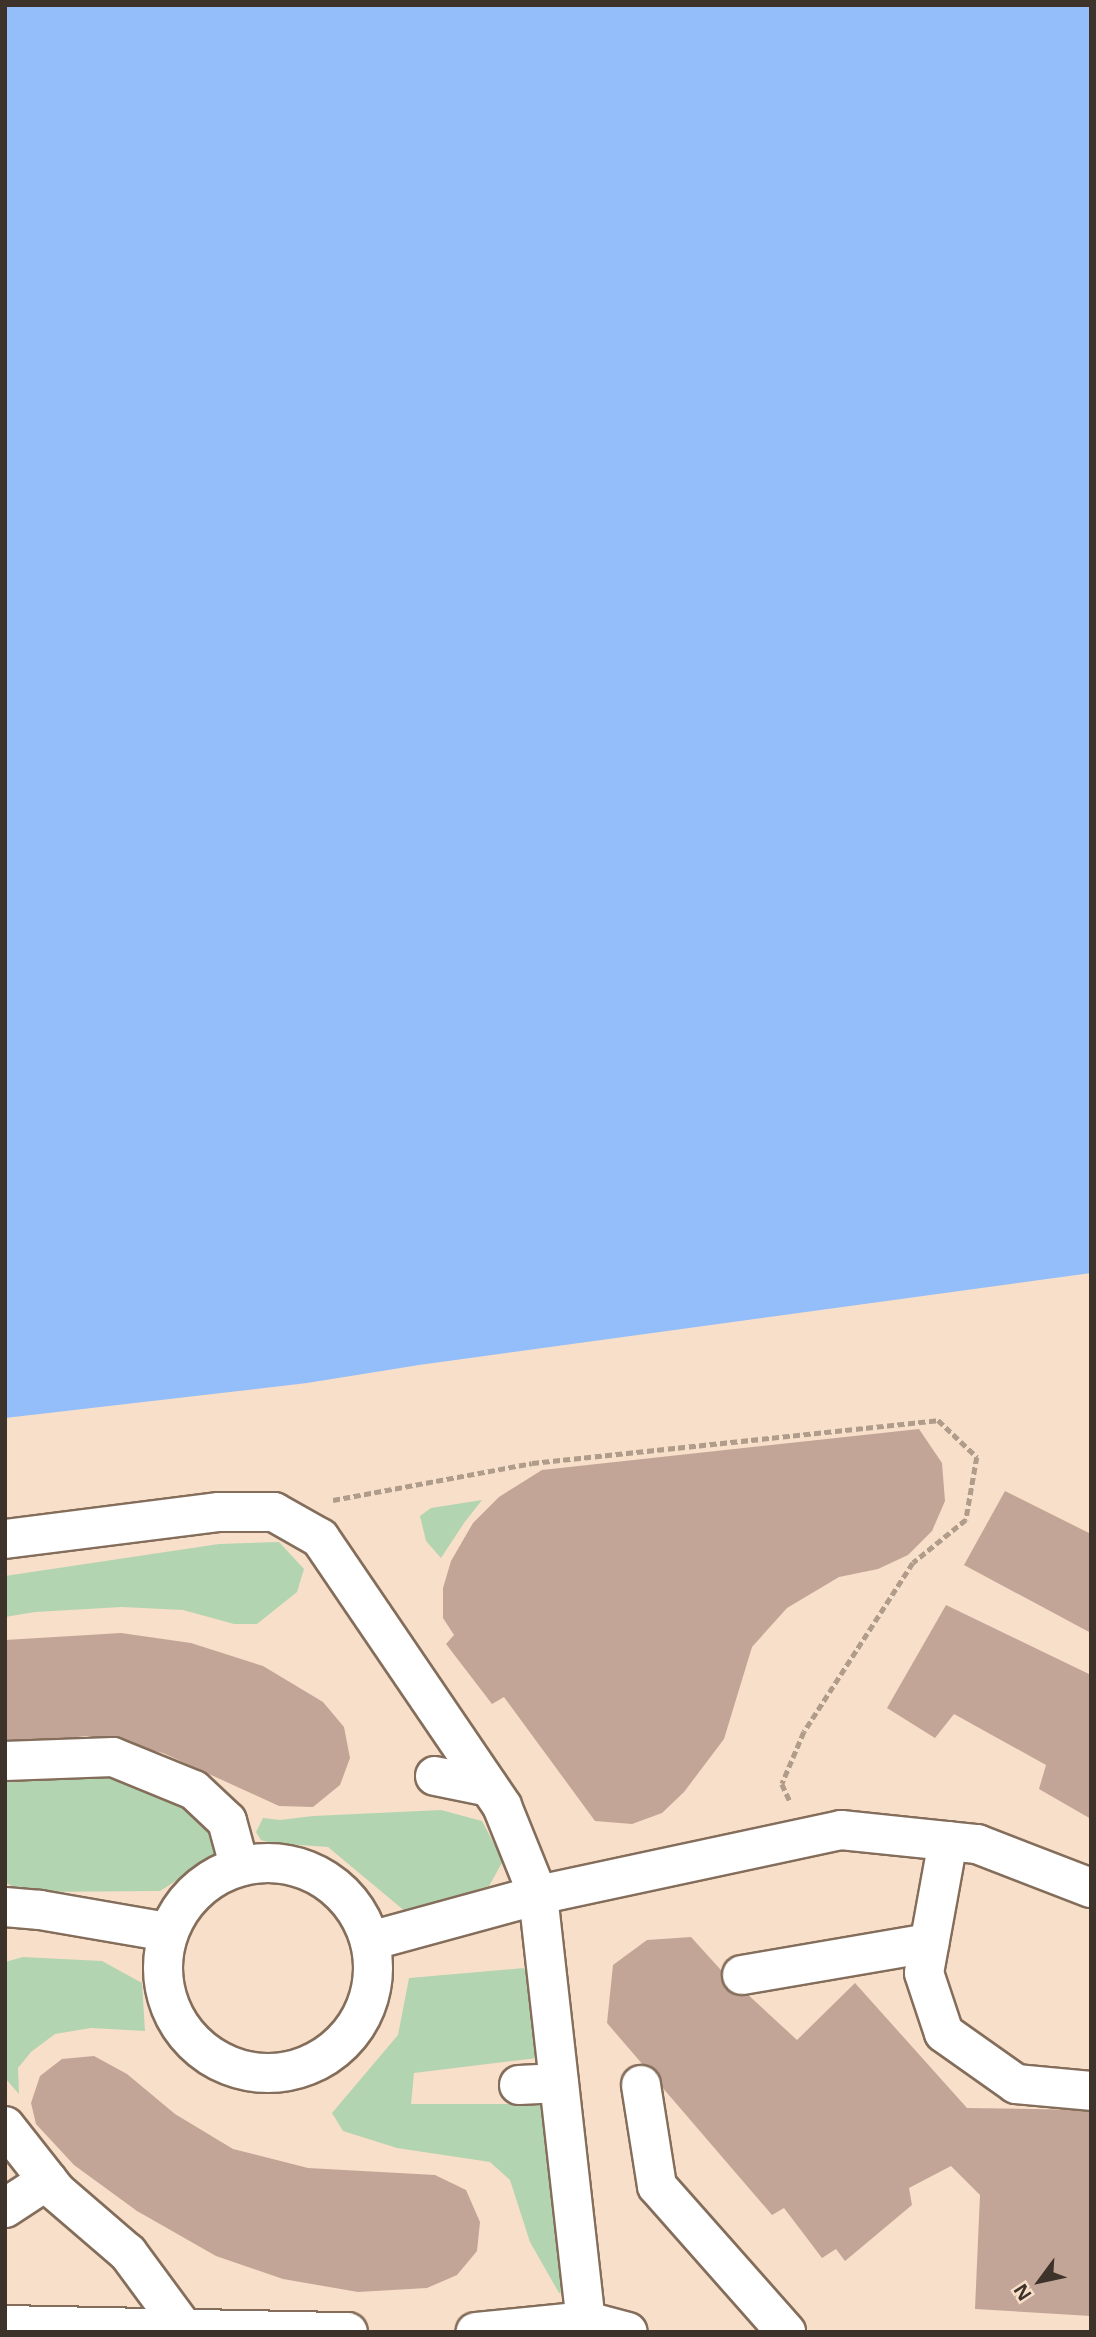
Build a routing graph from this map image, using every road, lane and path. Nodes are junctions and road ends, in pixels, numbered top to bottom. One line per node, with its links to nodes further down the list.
1 (274, 1512): 2 (street); 5 (street); 6 (path)
2 (5, 1539)
3 (5, 1761): 8 (street)
4 (435, 1776): 5 (street)
5 (489, 1787): 10 (street)
6 (805, 1838): 7 (street); 10 (street)
7 (948, 1841): 9 (street); 14 (street)
8 (239, 1866): 12 (street); 13 (street)
9 (1091, 1888)
10 (538, 1895): 13 (street); 16 (street)
11 (5, 1907): 12 (street)
12 (168, 1932): 13 (street)
13 (370, 1941)
14 (929, 1943): 15 (street); 19 (street)
15 (742, 1975)
16 (559, 2083): 17 (street); 23 (street)
17 (519, 2085)
18 (641, 2085): 29 (street)
19 (1091, 2091)
20 (5, 2126): 21 (street)
21 (48, 2180): 22 (street); 25 (street)
22 (5, 2208)
23 (586, 2321): 27 (street); 28 (street)
24 (5, 2325): 25 (street)
25 (184, 2329): 26 (street)
26 (348, 2332)
27 (476, 2332)
28 (628, 2332)
29 (786, 2332)

